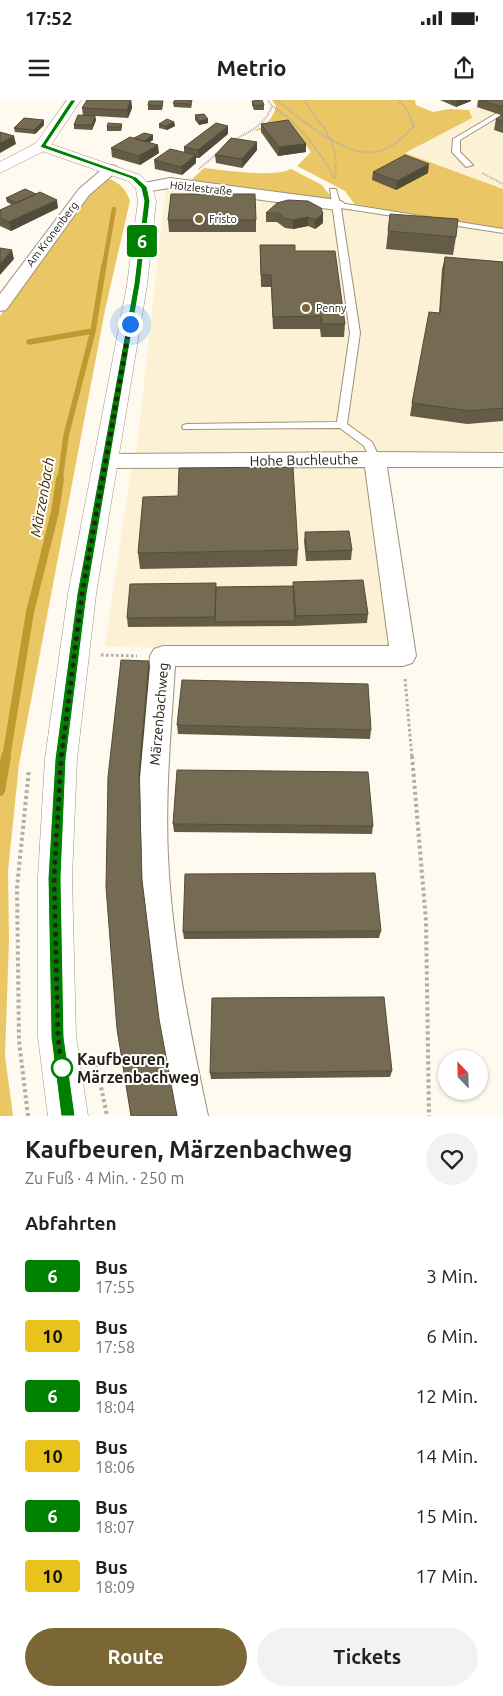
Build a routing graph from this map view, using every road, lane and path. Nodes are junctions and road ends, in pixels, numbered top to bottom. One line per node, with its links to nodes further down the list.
1 (74, 100): 10 (street)
2 (268, 100): 6 (path)
3 (276, 100): 8 (path)
4 (304, 100): 8 (path)
5 (398, 100): 8 (path)
6 (272, 106): 8 (path); 9 (path)
7 (503, 117): 12 (lane)
8 (332, 141)
9 (228, 144)
10 (42, 146): 13 (street); 14 (street, Hölzlestraße)
11 (223, 148): 16 (path)
12 (469, 165): 15 (path)
13 (0, 168)
14 (111, 169): 16 (street, Hölzlestraße); 19 (street, Am Kronenberg)
15 (503, 184)
16 (157, 185): 17 (street, Hölzlestraße); 24 (street)
17 (335, 198): 18 (lane); 20 (lane)
18 (503, 231)
19 (0, 306)
20 (342, 425): 21 (lane); 22 (lane)
21 (187, 427)
22 (375, 459): 23 (street, Hohe Buchleuthe); 24 (street, Hohe Buchleuthe); 27 (street)
23 (503, 460)
24 (105, 461): 28 (street)
25 (92, 655): 26 (path)
26 (163, 656): 27 (street, Märzenbachweg); 29 (street, Märzenbachweg)
27 (403, 656): 30 (path)
28 (68, 1116)
29 (190, 1116)
30 (429, 1116)

